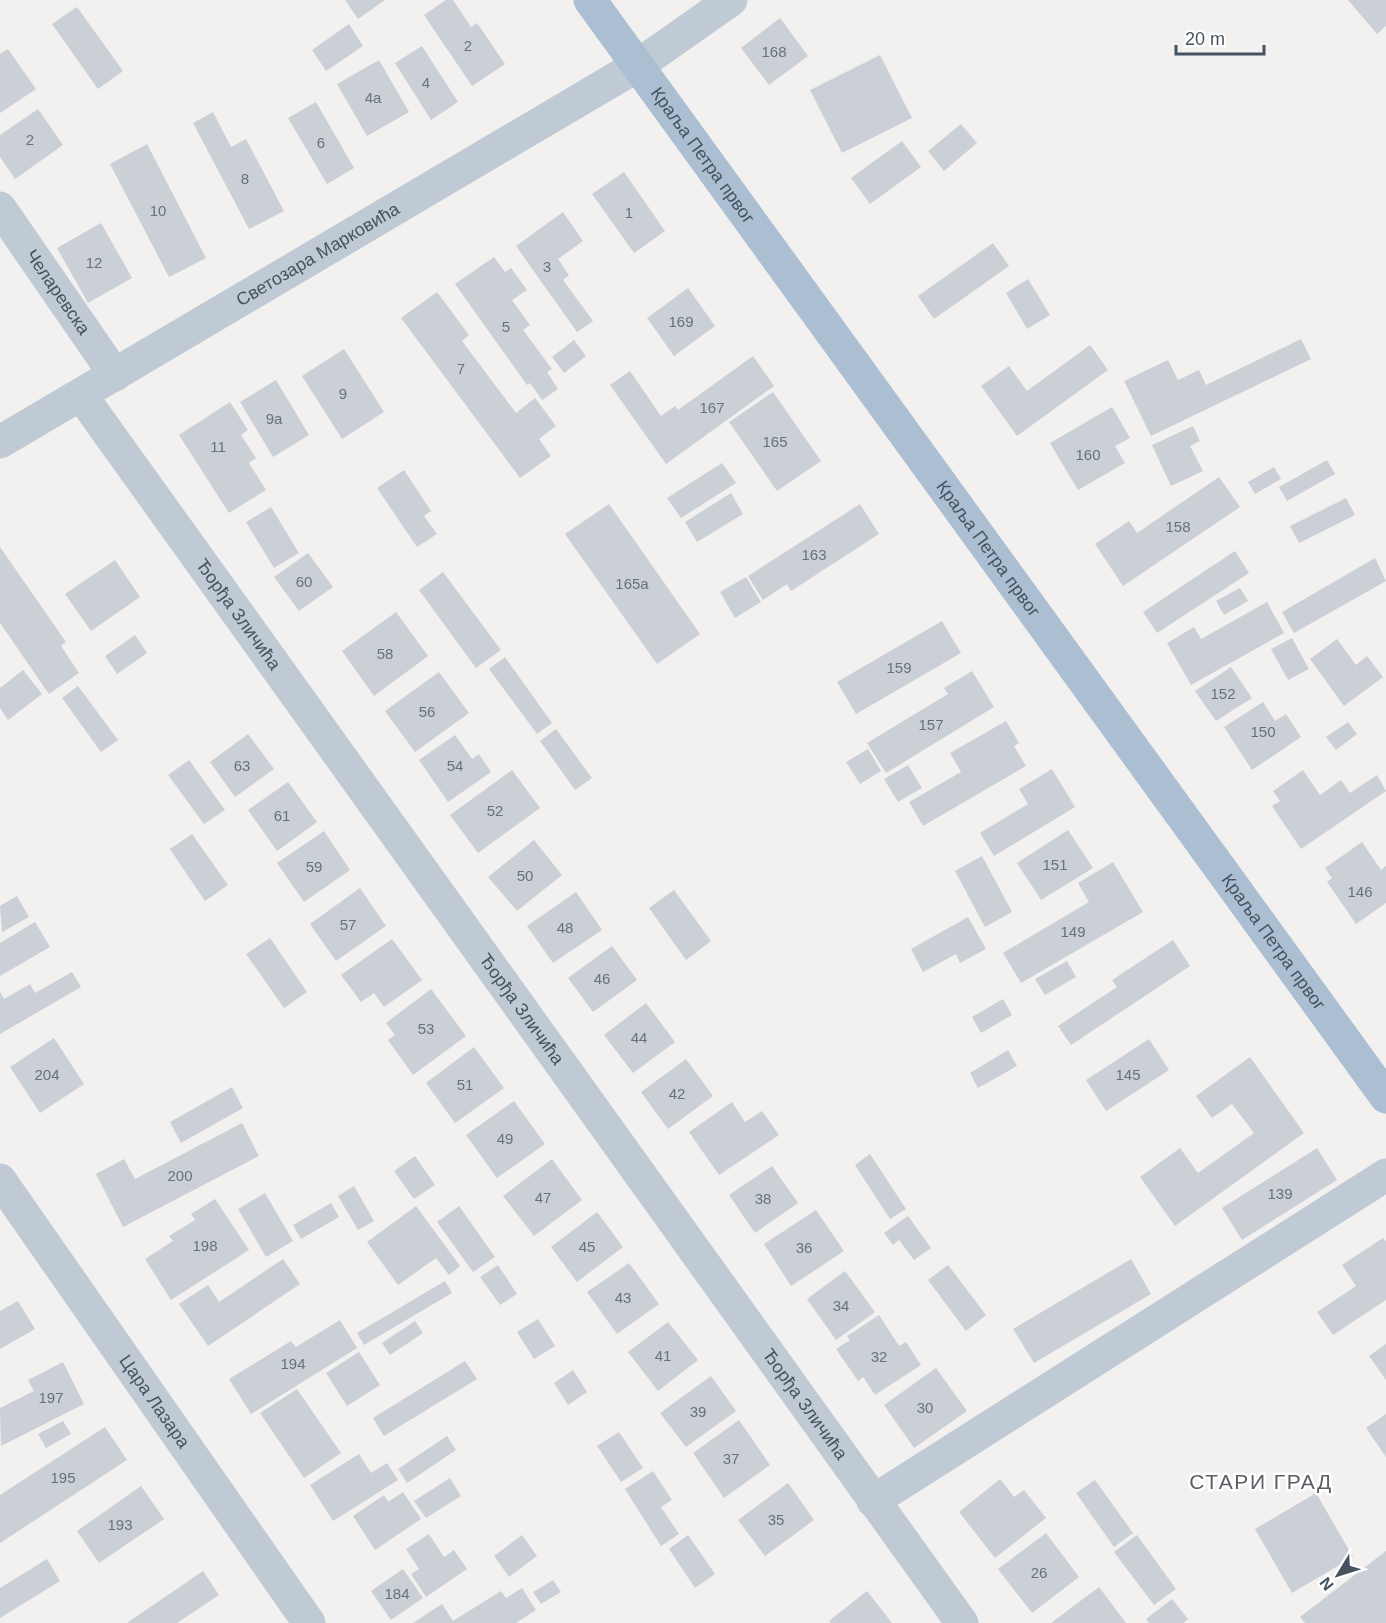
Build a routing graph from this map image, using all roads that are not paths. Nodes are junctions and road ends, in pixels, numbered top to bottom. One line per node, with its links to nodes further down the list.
1 (590, 0): 3 (main road, Краља Петра првог)
2 (731, 0): 3 (street, Светозара Марковића)
3 (637, 66): 5 (street, Светозара Марковића); 8 (main road, Краља Петра првог)
4 (0, 208): 5 (street, Челаревска)
5 (115, 375): 6 (street, Светозара Марковића)
6 (81, 395): 7 (street, Светозара Марковића); 11 (street, Ђорђа Зличића)
7 (0, 442)
8 (1386, 1097)
9 (1386, 1175): 11 (street)
10 (0, 1180): 12 (street, Цара Лазара)
11 (873, 1501): 13 (street, Ђорђа Зличића)
12 (309, 1623)
13 (962, 1623)

